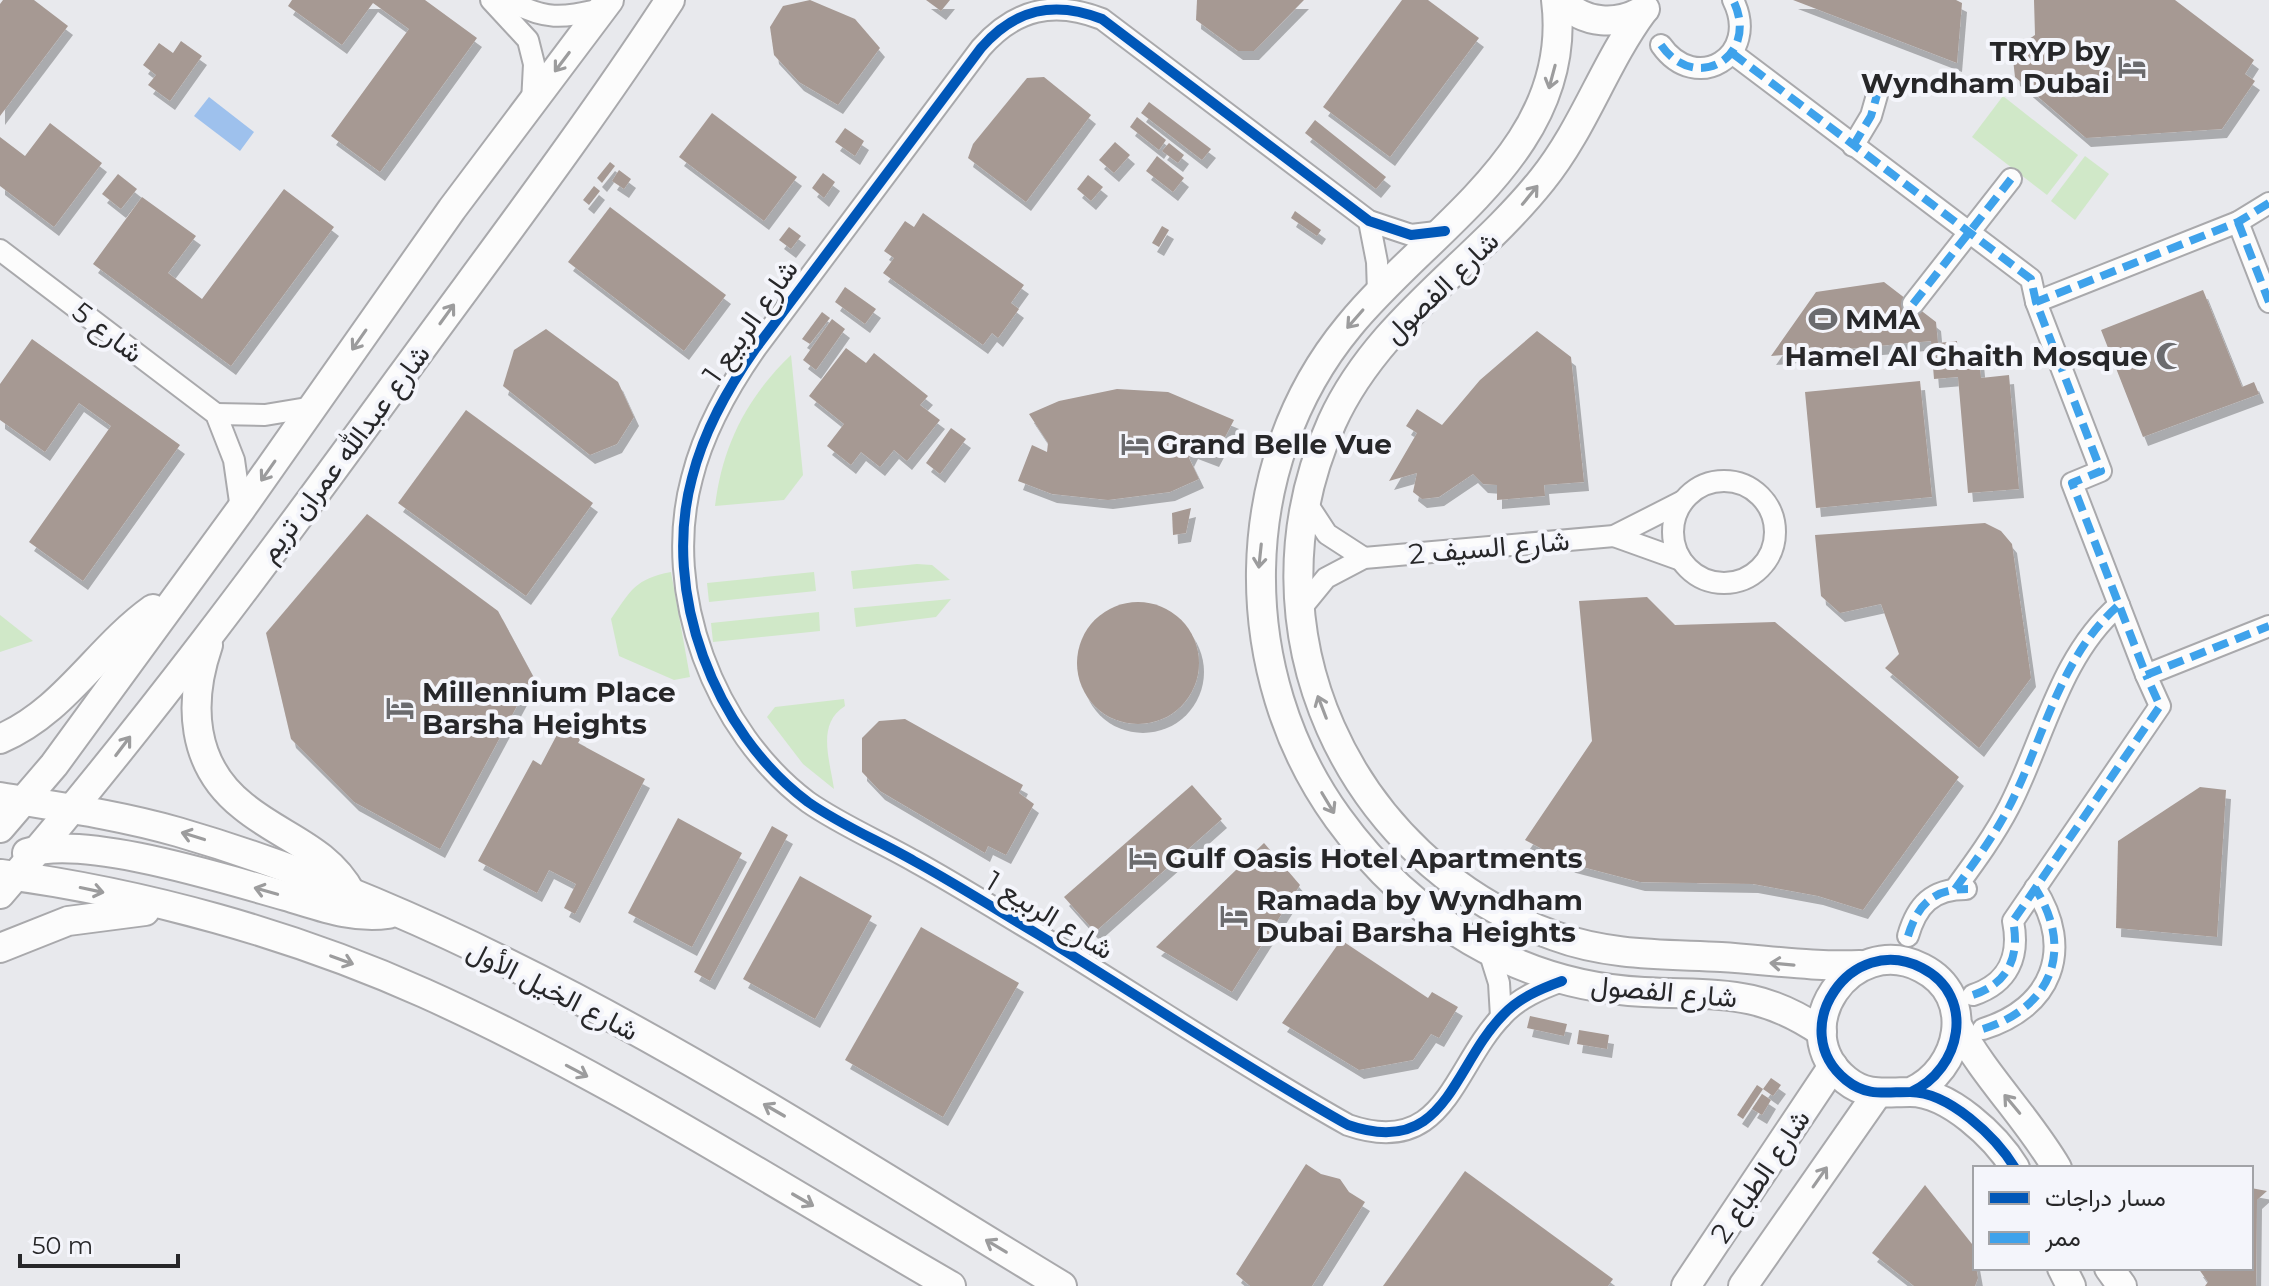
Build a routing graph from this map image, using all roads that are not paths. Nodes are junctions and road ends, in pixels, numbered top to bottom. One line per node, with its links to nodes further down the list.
1 (491, 0): 11 (street)
2 (508, 0): 6 (street)
3 (670, 0): 35 (main road, شارع عبدالله عمران تريم, one-way to 3)
4 (1559, 0): 7 (main road); 17 (main road, شارع الفصول, one-way to 17)
5 (1733, 0): 9 (street)
6 (606, 4): 11 (main road, شارع عبدالله عمران تريم, one-way to 11)
7 (1649, 5): 27 (main road, شارع الفصول, one-way to 7)
8 (1661, 45): 9 (street)
9 (1732, 53): 12 (street)
10 (1877, 95): 12 (street)
11 (532, 103): 24 (main road, شارع عبدالله عمران تريم, one-way to 24)
12 (1853, 146): 18 (street)
13 (2011, 179): 18 (street)
14 (2269, 203): 16 (street)
15 (1369, 221): 17 (street, شارع الربيع 1); 20 (street); 54 (street, شارع الربيع 1)
16 (2238, 222): 21 (street); 22 (street)
17 (1445, 231): 20 (main road, شارع الفصول)
18 (1969, 233): 21 (street); 23 (street)
19 (0, 250): 25 (street, شارع 5)
20 (1378, 293): 50 (main road, شارع الفصول, one-way to 50)
21 (2036, 302): 33 (street)
22 (2269, 302)
23 (1913, 304)
24 (313, 407): 25 (street); 28 (main road, شارع عبدالله عمران تريم, one-way to 28)
25 (216, 414): 28 (street)
26 (1683, 501): 29 (street, شارع السيف 2); 31 (street); 31 (street)
27 (1306, 502): 30 (street); 34 (main road, شارع الفصول)
28 (241, 509): 32 (main road, شارع عبدالله عمران تريم)
29 (1614, 536): 30 (street, شارع السيف 2); 31 (street, شارع السيف 2)
30 (1364, 558): 34 (street, شارع السيف 2)
31 (1681, 560)
32 (181, 591): 38 (main road); 39 (main road, شارع عبدالله عمران تريم)
33 (2119, 605): 37 (street); 48 (street)
34 (1299, 611): 51 (main road, شارع الفصول, one-way to 34)
35 (215, 626): 40 (main road, شارع عبدالله عمران تريم, one-way to 35); 45 (main road)
36 (2269, 626): 37 (street)
37 (2146, 675): 44 (street)
38 (0, 739)
39 (13, 799): 40 (main road, شارع الخيل الأول); 41 (main road, شارع عبدالله عمران تريم)
40 (66, 805): 41 (main road); 42 (main road, شارع عبدالله عمران تريم); 45 (main road, شارع الخيل الأول, one-way to 40)
41 (0, 828)
42 (36, 850): 43 (main road, شارع عبدالله عمران تريم); 47 (main road, one-way to 42)
43 (4, 877): 46 (main road, one-way to 46)
44 (2035, 888): 53 (street); 55 (street)
45 (351, 893): 47 (main road, شارع الخيل الأول)
46 (179, 911): 49 (main road); 64 (main road, one-way to 64)
47 (397, 913): 65 (main road, شارع الخيل الأول, one-way to 47)
48 (1908, 936)
49 (0, 948)
50 (1489, 951): 52 (main road, شارع الفصول); 54 (street)
51 (1860, 965): 55 (main road); 56 (main road)
52 (1562, 981): 54 (street, شارع الربيع 1); 56 (main road, شارع الفصول)
53 (1973, 995)
54 (1501, 1017)
55 (1970, 1027): 58 (main road); 61 (main road, one-way to 55)
56 (1822, 1032): 57 (main road)
57 (1833, 1066): 59 (main road); 62 (main road, شارع الطباع 2)
58 (1911, 1092): 59 (main road); 60 (main road)
59 (1877, 1094): 63 (main road, شارع الطباع 2, one-way to 59)
60 (2013, 1166)
61 (2056, 1166)
62 (1748, 1193): 63 (main road); 66 (main road, شارع الطباع 2)
63 (1788, 1224): 67 (main road, شارع الطباع 2)
64 (951, 1286)
65 (1062, 1286)
66 (1686, 1286)
67 (1743, 1286)

